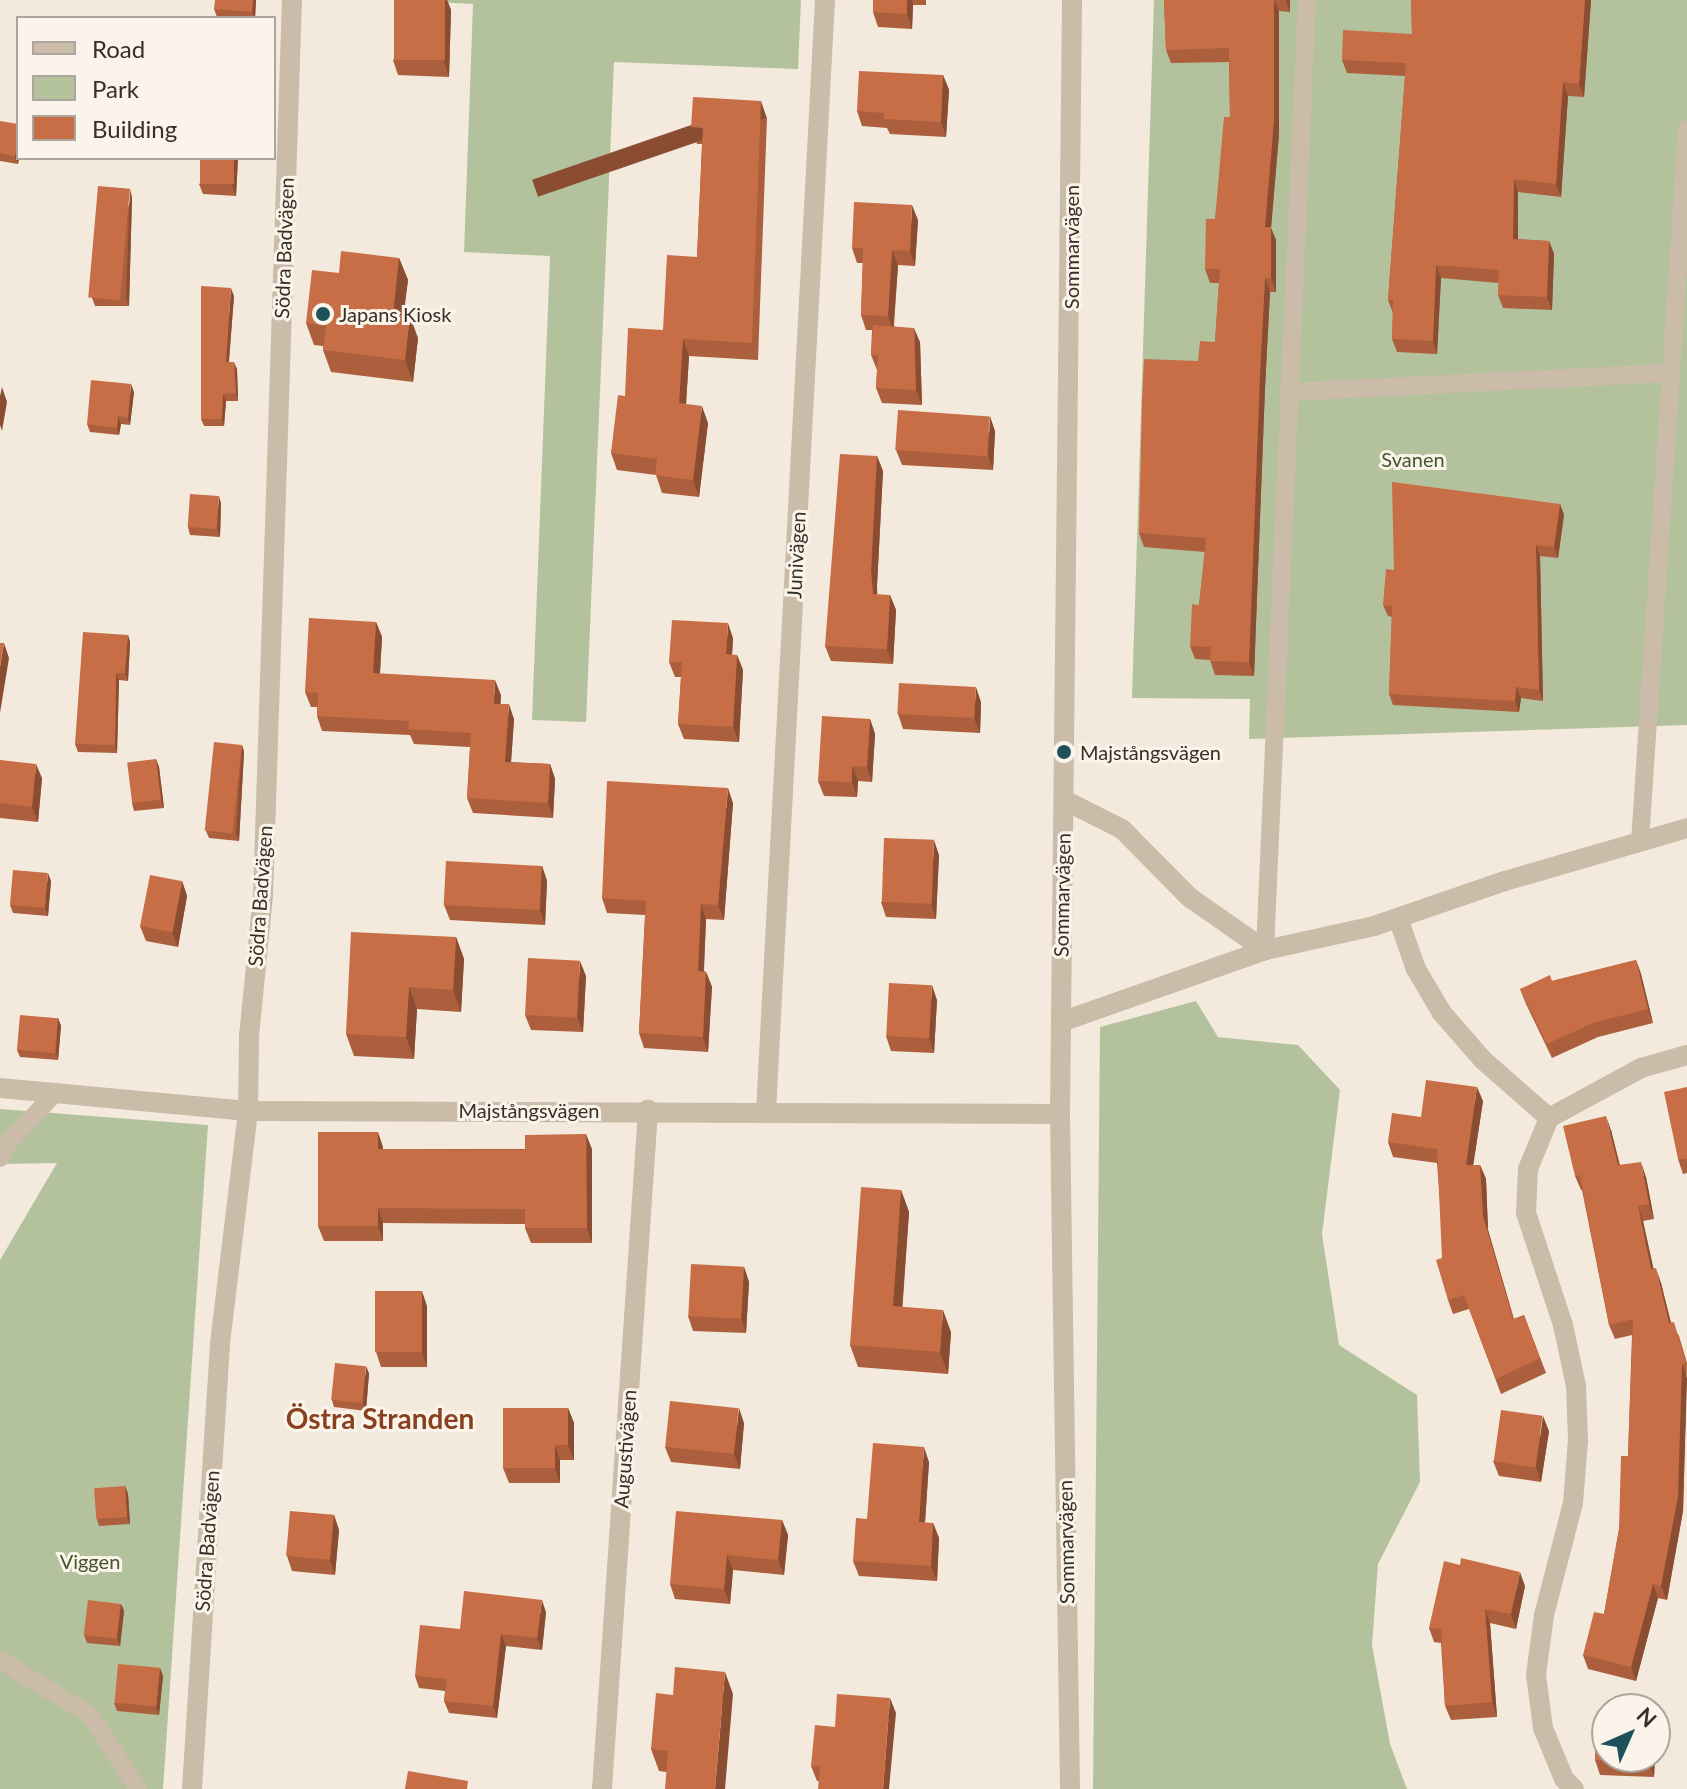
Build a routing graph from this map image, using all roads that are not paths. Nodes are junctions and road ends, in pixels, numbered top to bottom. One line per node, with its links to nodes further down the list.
1 (292, 0): 18 (street, Södra Badvägen)
2 (825, 0): 19 (street, Junivägen)
3 (1072, 0): 8 (street, Sommarvägen)
4 (1307, 0): 7 (lane)
5 (1687, 130): 6 (lane)
6 (1671, 373): 7 (lane); 10 (lane)
7 (1291, 392): 12 (lane)
8 (1064, 800): 12 (street); 13 (street, Sommarvägen)
9 (1687, 828): 10 (street)
10 (1640, 842): 11 (street)
11 (1398, 918): 12 (street); 21 (street)
12 (1265, 950): 13 (street)
13 (1061, 1022): 20 (street, Sommarvägen)
14 (1687, 1055): 21 (street)
15 (0, 1088): 16 (street, Majstångsvägen)
16 (56, 1092): 18 (street, Majstångsvägen); 22 (lane)
17 (648, 1110): 18 (street, Majstångsvägen); 19 (street, Majstångsvägen); 26 (street, Augustivägen)
18 (248, 1111): 25 (street, Södra Badvägen)
19 (766, 1111): 20 (street, Majstångsvägen)
20 (1060, 1114): 27 (street, Sommarvägen)
21 (1549, 1118): 28 (street)
22 (0, 1158)
23 (0, 1660): 24 (lane)
24 (138, 1789)
25 (192, 1789)
26 (602, 1789)
27 (1070, 1789)
28 (1574, 1789)

